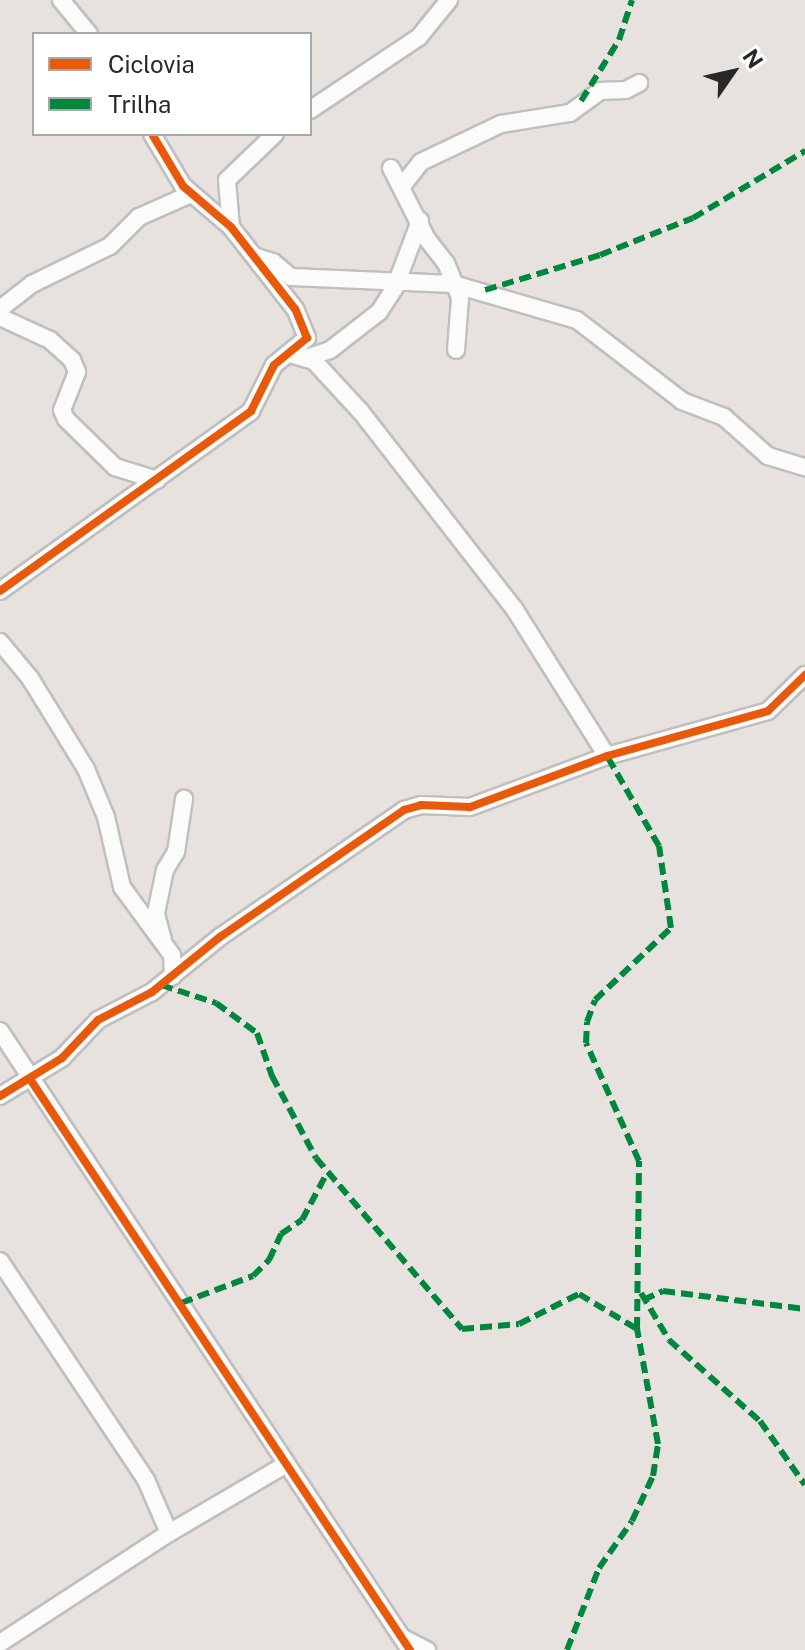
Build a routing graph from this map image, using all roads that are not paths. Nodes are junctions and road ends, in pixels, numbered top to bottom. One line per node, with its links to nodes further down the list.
1 (61, 0): 3 (street)
2 (449, 0): 5 (street)
3 (87, 32)
4 (639, 83): 9 (street)
5 (312, 109)
6 (153, 136): 10 (street)
7 (273, 136): 12 (street)
8 (391, 168): 9 (street)
9 (403, 185): 11 (street)
10 (191, 194): 12 (street); 16 (street)
11 (420, 221): 14 (street); 15 (street)
12 (231, 227): 13 (street)
13 (254, 256): 14 (street); 19 (street)
14 (397, 280): 15 (street); 19 (street)
15 (456, 287): 18 (street); 20 (street)
16 (0, 309)
17 (0, 317): 21 (street)
18 (456, 350)
19 (301, 356): 21 (street); 25 (street)
20 (805, 467)
21 (157, 480): 22 (street)
22 (0, 591)
23 (0, 642): 27 (street)
24 (805, 675): 25 (street)
25 (607, 756): 28 (street)
26 (184, 799): 27 (street)
27 (167, 948): 28 (street)
28 (173, 976): 30 (street)
29 (0, 1031): 30 (street)
30 (30, 1079): 31 (street); 33 (street)
31 (0, 1096)
32 (0, 1261): 34 (street)
33 (285, 1465): 34 (street); 36 (street)
34 (169, 1533): 35 (street)
35 (0, 1643)
36 (406, 1644): 37 (street)
37 (427, 1650)

